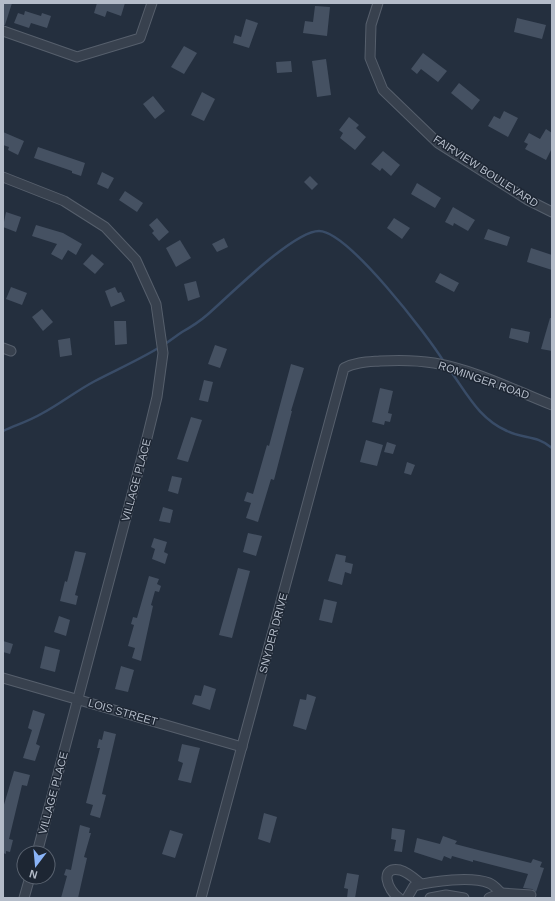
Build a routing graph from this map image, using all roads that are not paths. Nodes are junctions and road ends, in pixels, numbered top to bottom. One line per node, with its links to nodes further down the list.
1 (152, 3): 3 (street)
2 (378, 3): 5 (street, FAIRVIEW BOULEVARD)
3 (3, 31)
4 (3, 177): 9 (street, VILLAGE PLACE)
5 (552, 212)
6 (344, 368): 7 (street, ROMINGER ROAD); 10 (street, SNYDER DRIVE)
7 (552, 405)
8 (3, 678): 9 (street, LOIS STREET)
9 (79, 699): 10 (street, LOIS STREET); 11 (street, VILLAGE PLACE)
10 (242, 746): 17 (street, SNYDER DRIVE)
11 (38, 845)
12 (421, 884): 14 (street); 18 (street); 19 (street)
13 (28, 885): 16 (street)
14 (501, 893): 15 (street); 22 (street)
15 (531, 896)
16 (24, 898)
17 (201, 898)
18 (399, 898)
19 (407, 898)
20 (430, 898): 21 (street)
21 (464, 898)
22 (489, 898)

